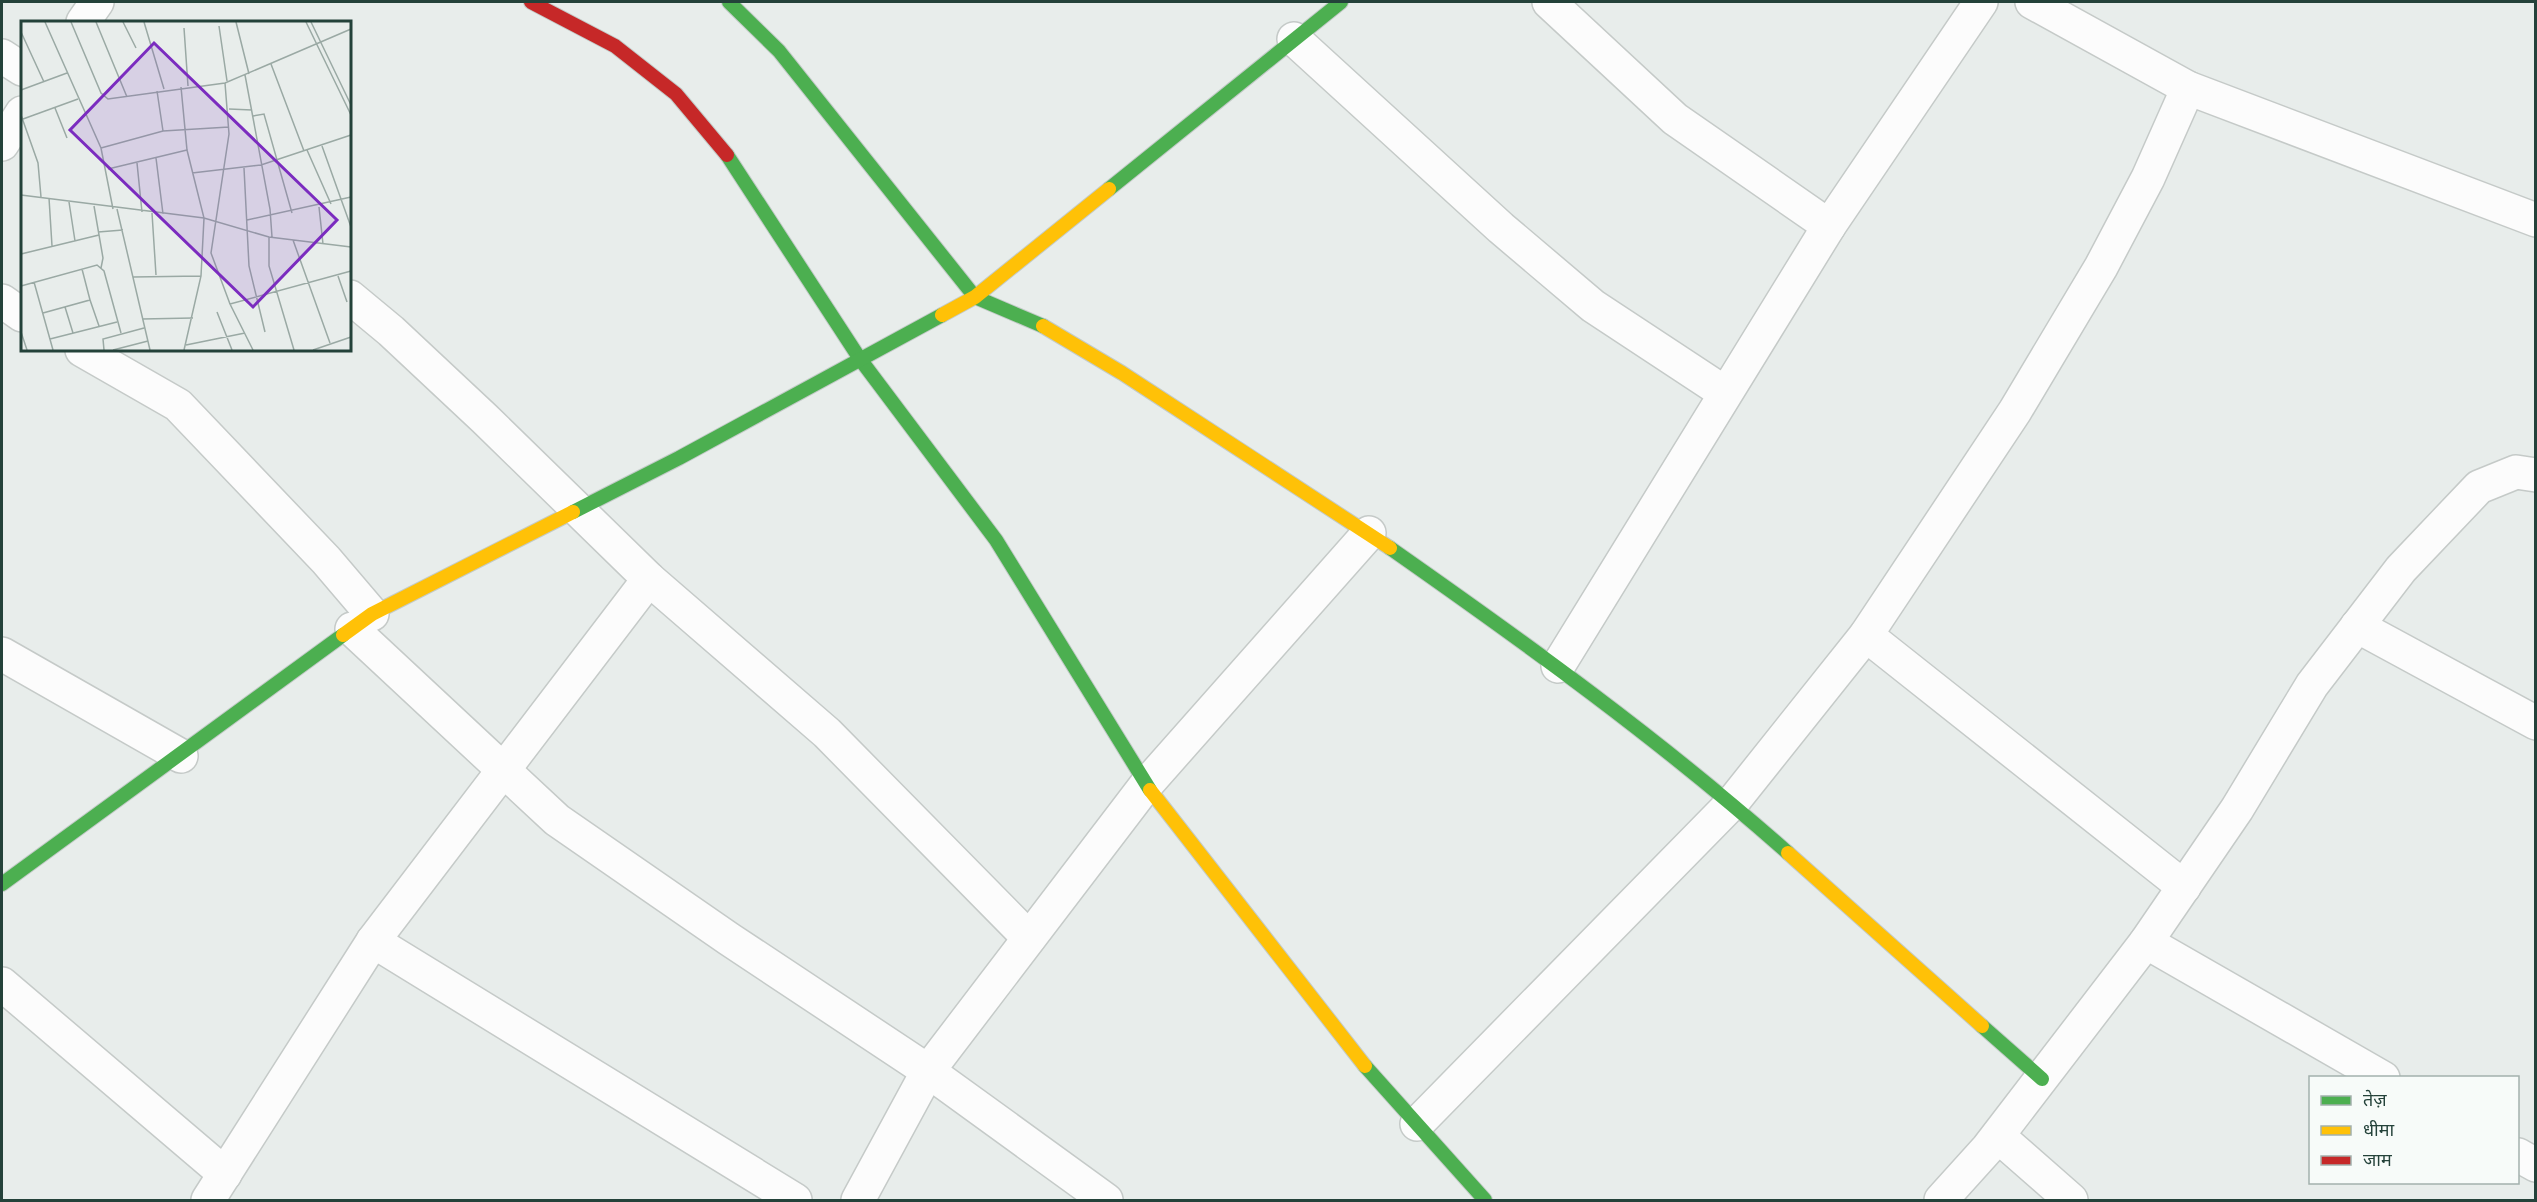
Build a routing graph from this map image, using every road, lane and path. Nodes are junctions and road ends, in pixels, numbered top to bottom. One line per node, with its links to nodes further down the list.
1 (97, 2): 8 (street)
2 (531, 2): 22 (street)
3 (729, 2): 17 (street)
4 (1341, 2): 9 (street)
5 (1549, 2): 16 (street)
6 (1981, 2): 16 (street)
7 (2032, 2): 12 (street)
8 (84, 21)
9 (1294, 39): 17 (street); 23 (street)
10 (2, 56): 11 (street)
11 (21, 68)
12 (2188, 88): 15 (street); 30 (street)
13 (21, 115): 14 (street)
14 (2, 144)
15 (2535, 220)
16 (1829, 226): 23 (street)
17 (975, 297): 22 (street); 26 (street)
18 (351, 298): 25 (street)
19 (2, 301): 20 (street)
20 (21, 314)
21 (84, 351): 28 (street)
22 (860, 359): 25 (street); 36 (street)
23 (1725, 393): 32 (street)
24 (2535, 475): 29 (street)
25 (578, 510): 27 (street); 28 (street)
26 (1369, 533): 32 (street); 36 (street)
27 (649, 579): 35 (street); 40 (street)
28 (362, 622): 34 (street); 35 (street)
29 (2357, 626): 33 (street); 39 (street)
30 (1866, 635): 37 (street); 39 (street)
31 (2, 654): 34 (street)
32 (1558, 666): 37 (street)
33 (2535, 723)
34 (181, 756): 38 (street)
35 (503, 769): 41 (street); 44 (street)
36 (1146, 784): 40 (street); 47 (street)
37 (1732, 803): 46 (street); 47 (street)
38 (2, 884)
39 (2184, 887): 42 (street)
40 (1029, 938): 44 (street)
41 (373, 941): 51 (street); 52 (street)
42 (2146, 942): 45 (street); 46 (street)
43 (2, 984): 51 (street)
44 (928, 1071): 53 (street); 54 (street)
45 (2381, 1076)
46 (2042, 1079): 48 (street)
47 (1417, 1124): 55 (street)
48 (1998, 1136): 56 (street); 57 (street)
49 (2519, 1156): 50 (street)
50 (2535, 1165)
51 (217, 1187)
52 (795, 1200)
53 (858, 1200)
54 (1106, 1200)
55 (1485, 1200)
56 (1941, 1200)
57 (2071, 1200)

